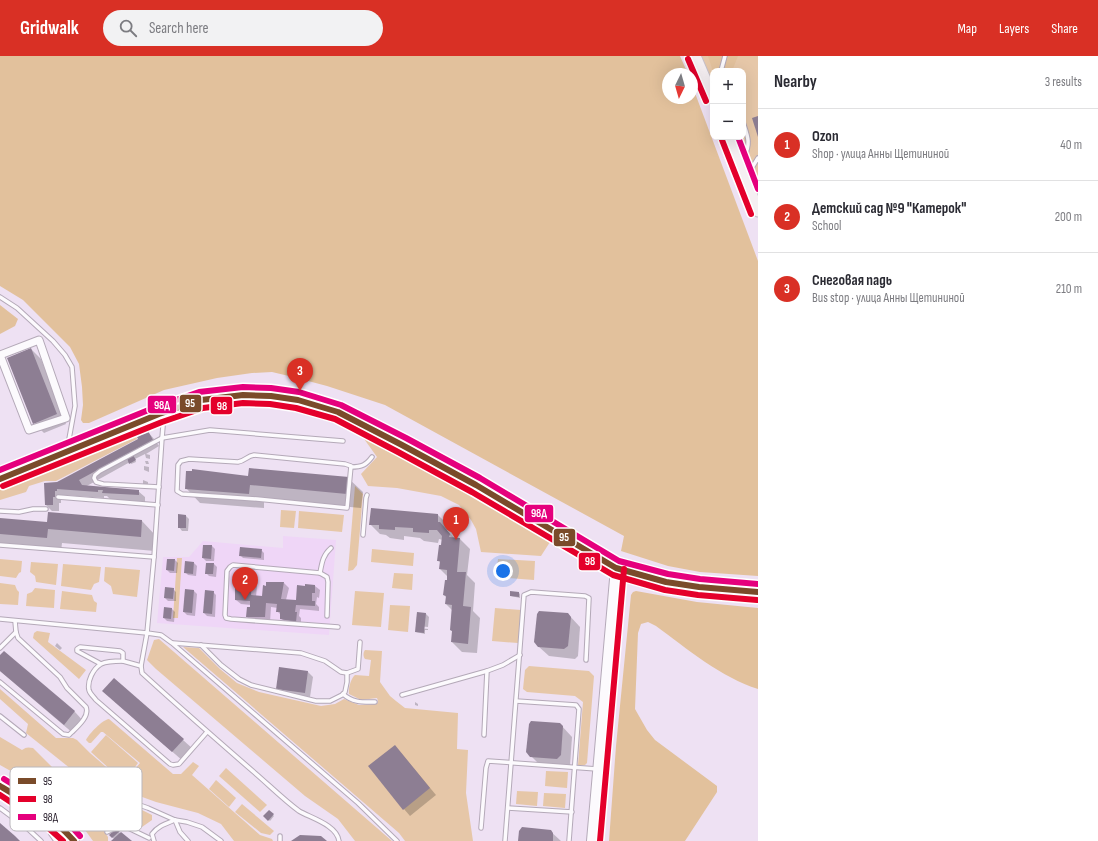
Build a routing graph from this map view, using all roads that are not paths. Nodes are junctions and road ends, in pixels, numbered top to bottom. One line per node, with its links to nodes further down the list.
1 (695, 56): 6 (main road)
2 (702, 56): 5 (main road)
3 (725, 56): 4 (lane)
4 (722, 68)
5 (710, 74)
6 (710, 91)
7 (746, 131): 10 (lane)
8 (730, 140): 14 (main road)
9 (737, 140): 10 (main road)
10 (744, 158): 12 (main road)
11 (758, 158): 12 (lane)
12 (750, 171): 13 (main road)
13 (758, 193)
14 (758, 211)
15 (0, 297): 20 (lane)
16 (0, 355): 16 (street)
17 (159, 414): 18 (lane); 20 (main road); 34 (main road)
18 (162, 438): 19 (lane); 24 (lane); 24 (lane)
19 (343, 441)
20 (66, 451): 23 (main road)
21 (372, 457): 22 (lane)
22 (351, 467): 22 (lane)
23 (0, 479)
24 (159, 487): 27 (lane)
25 (367, 495): 30 (lane)
26 (58, 497): 27 (lane)
27 (158, 505): 33 (lane)
28 (46, 509): 29 (lane)
29 (0, 511)
30 (363, 535)
31 (0, 545): 33 (lane)
32 (331, 548): 35 (lane)
33 (154, 556): 42 (lane)
34 (616, 568): 36 (main road); 65 (main road)
35 (320, 573): 37 (lane); 40 (lane)
36 (758, 592)
37 (327, 616)
38 (0, 619): 39 (lane)
39 (15, 621): 41 (lane); 42 (lane)
40 (338, 627)
41 (16, 632): 46 (lane); 54 (lane)
42 (147, 633): 44 (lane); 51 (lane)
43 (360, 642): 53 (lane)
44 (172, 643): 45 (lane); 89 (lane)
45 (201, 644): 53 (lane); 55 (lane)
46 (0, 648)
47 (520, 655): 48 (lane); 52 (lane); 57 (lane)
48 (586, 660)
49 (124, 661): 50 (lane); 50 (lane); 51 (lane)
50 (101, 664): 60 (lane)
51 (141, 666): 60 (lane)
52 (488, 671): 56 (lane); 62 (lane)
53 (347, 673): 55 (lane)
54 (0, 682)
55 (343, 694): 58 (lane)
56 (402, 695)
57 (516, 701): 63 (lane); 64 (lane)
58 (375, 702)
59 (0, 716): 61 (lane)
60 (207, 732): 88 (lane)
61 (24, 735)
62 (484, 735)
63 (511, 762): 64 (lane); 70 (lane); 74 (lane)
64 (576, 767): 65 (lane); 71 (lane)
65 (598, 769): 92 (main road)
66 (0, 786): 67 (main road)
67 (10, 792)
68 (142, 806): 73 (lane)
69 (0, 808): 72 (lane)
70 (508, 808): 71 (lane); 90 (lane)
71 (572, 812): 91 (lane)
72 (10, 815)
73 (175, 820): 80 (lane); 85 (lane); 86 (lane)
74 (481, 828)
75 (30, 831): 81 (lane)
76 (51, 831): 82 (lane)
77 (65, 831): 83 (main road)
78 (134, 831): 80 (lane)
79 (280, 836): 87 (lane)
80 (149, 838): 84 (lane)
81 (41, 841)
82 (56, 841)
83 (74, 841)
84 (154, 841)
85 (188, 841)
86 (221, 841)
87 (280, 841)
88 (339, 841)
89 (396, 841)
90 (505, 841)
91 (569, 841)
92 (592, 841)

